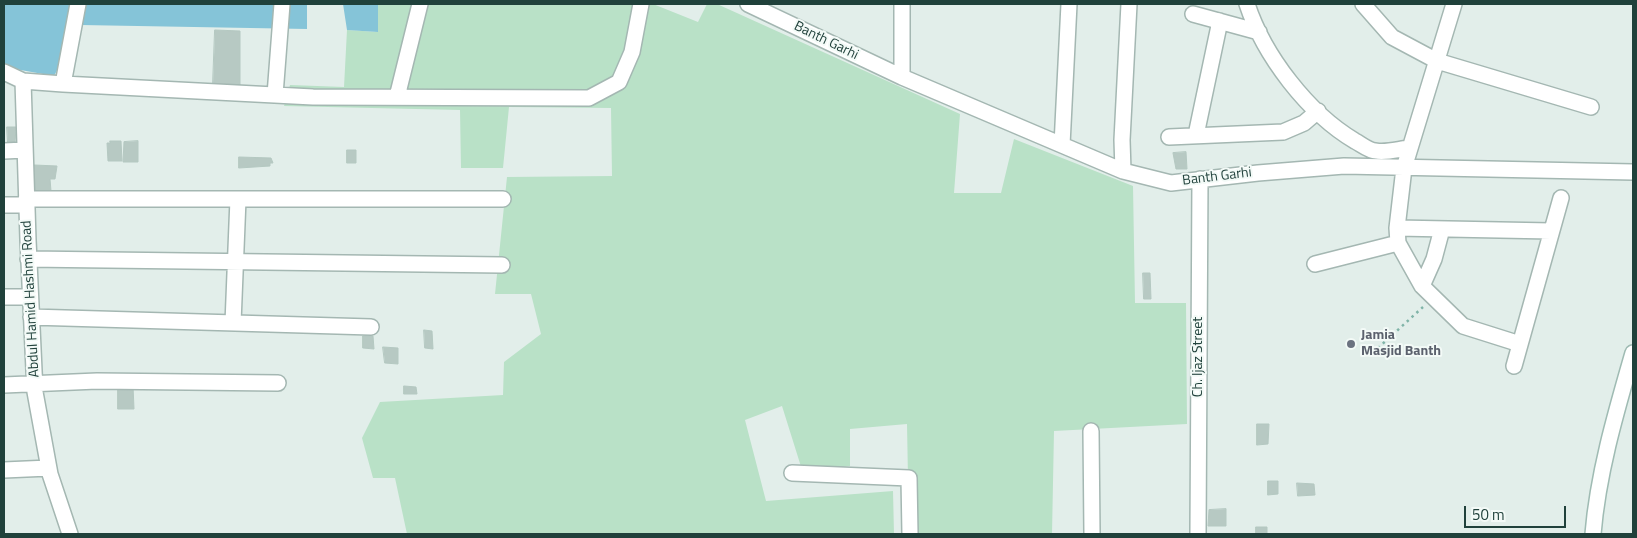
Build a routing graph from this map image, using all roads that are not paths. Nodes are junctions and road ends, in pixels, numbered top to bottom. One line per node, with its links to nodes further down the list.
1 (78, 4): 19 (street)
2 (282, 4): 20 (street)
3 (420, 4): 21 (street)
4 (641, 4): 21 (street)
5 (748, 4): 17 (street, Banth Garhi)
6 (902, 4): 17 (street)
7 (1069, 4): 26 (street)
8 (1129, 4): 31 (street)
9 (1247, 4): 14 (street)
10 (1363, 4): 15 (street)
11 (1454, 4): 15 (street)
12 (1193, 14): 13 (street)
13 (1220, 21): 14 (street); 24 (street)
14 (1259, 32): 23 (street)
15 (1438, 61): 22 (street); 27 (street)
16 (4, 72): 18 (street)
17 (902, 77): 26 (street, Banth Garhi)
18 (23, 81): 19 (street); 29 (street, Abdul Hamid Hashmi Road)
19 (63, 84): 20 (street)
20 (275, 95): 21 (street)
21 (398, 97)
22 (1591, 107)
23 (1318, 111): 24 (street); 27 (street)
24 (1196, 135): 25 (street)
25 (1169, 136)
26 (1062, 145): 31 (street, Banth Garhi)
27 (1410, 148): 30 (street)
28 (4, 150): 29 (street)
29 (25, 150): 37 (street, Abdul Hamid Hashmi Road)
30 (1404, 168): 32 (street, Banth Garhi); 33 (street, Banth Garhi); 41 (street)
31 (1123, 171): 33 (street, Banth Garhi)
32 (1633, 172)
33 (1200, 179): 65 (street, Ch. Ijaz Street)
34 (1561, 198): 40 (street)
35 (238, 199): 36 (street); 37 (street); 43 (street)
36 (503, 200)
37 (26, 202): 38 (street); 42 (street, Abdul Hamid Hashmi Road)
38 (4, 206)
39 (1442, 229): 40 (street); 41 (street); 46 (street)
40 (1551, 231): 52 (street)
41 (1398, 236): 44 (street); 46 (street)
42 (28, 259): 43 (street); 48 (street, Abdul Hamid Hashmi Road)
43 (236, 262): 45 (street); 50 (street)
44 (1315, 264)
45 (502, 265)
46 (1422, 286): 52 (street)
47 (4, 297): 48 (street)
48 (30, 297): 49 (street, Abdul Hamid Hashmi Road)
49 (31, 317): 50 (street); 56 (street, Abdul Hamid Hashmi Road)
50 (233, 323): 51 (street)
51 (371, 327)
52 (1520, 344): 54 (street)
53 (1633, 353): 66 (street)
54 (1514, 366)
55 (278, 383): 56 (street)
56 (34, 384): 57 (street); 59 (street, Abdul Hamid Hashmi Road)
57 (4, 385)
58 (1091, 431): 64 (street)
59 (49, 468): 60 (street); 62 (street, Abdul Hamid Hashmi Road)
60 (4, 470)
61 (792, 473): 63 (street)
62 (70, 534)
63 (910, 534)
64 (1092, 534)
65 (1198, 534)
66 (1593, 534)

